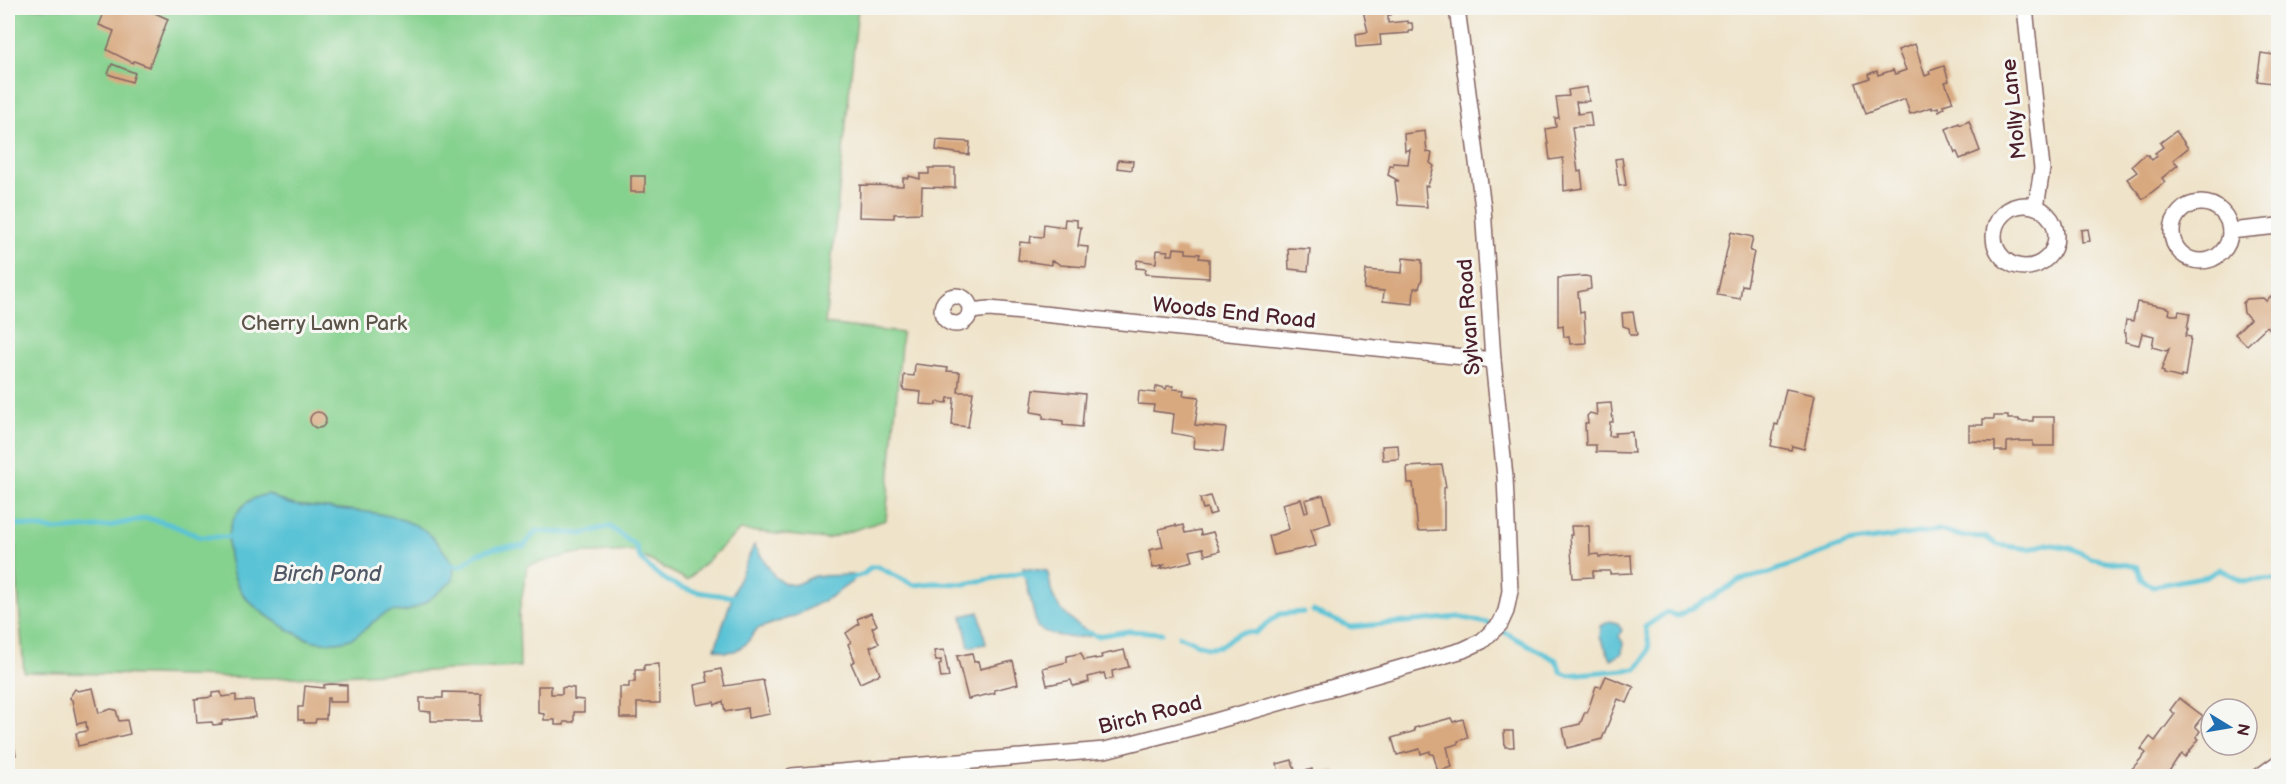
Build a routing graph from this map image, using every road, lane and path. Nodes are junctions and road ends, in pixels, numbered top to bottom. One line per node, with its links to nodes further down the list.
1 (1457, 8): 7 (street, Sylvan Road)
2 (2025, 8): 3 (street, Molly Lane)
3 (2036, 207): 3 (street)
4 (2278, 226): 5 (street)
5 (2230, 231)
6 (970, 311): 7 (street, Woods End Road)
7 (1493, 360): 8 (street, Sylvan Road)
8 (1497, 628): 10 (street, Birch Road)
9 (2278, 763): 11 (street)
10 (792, 777)
11 (2260, 777)

